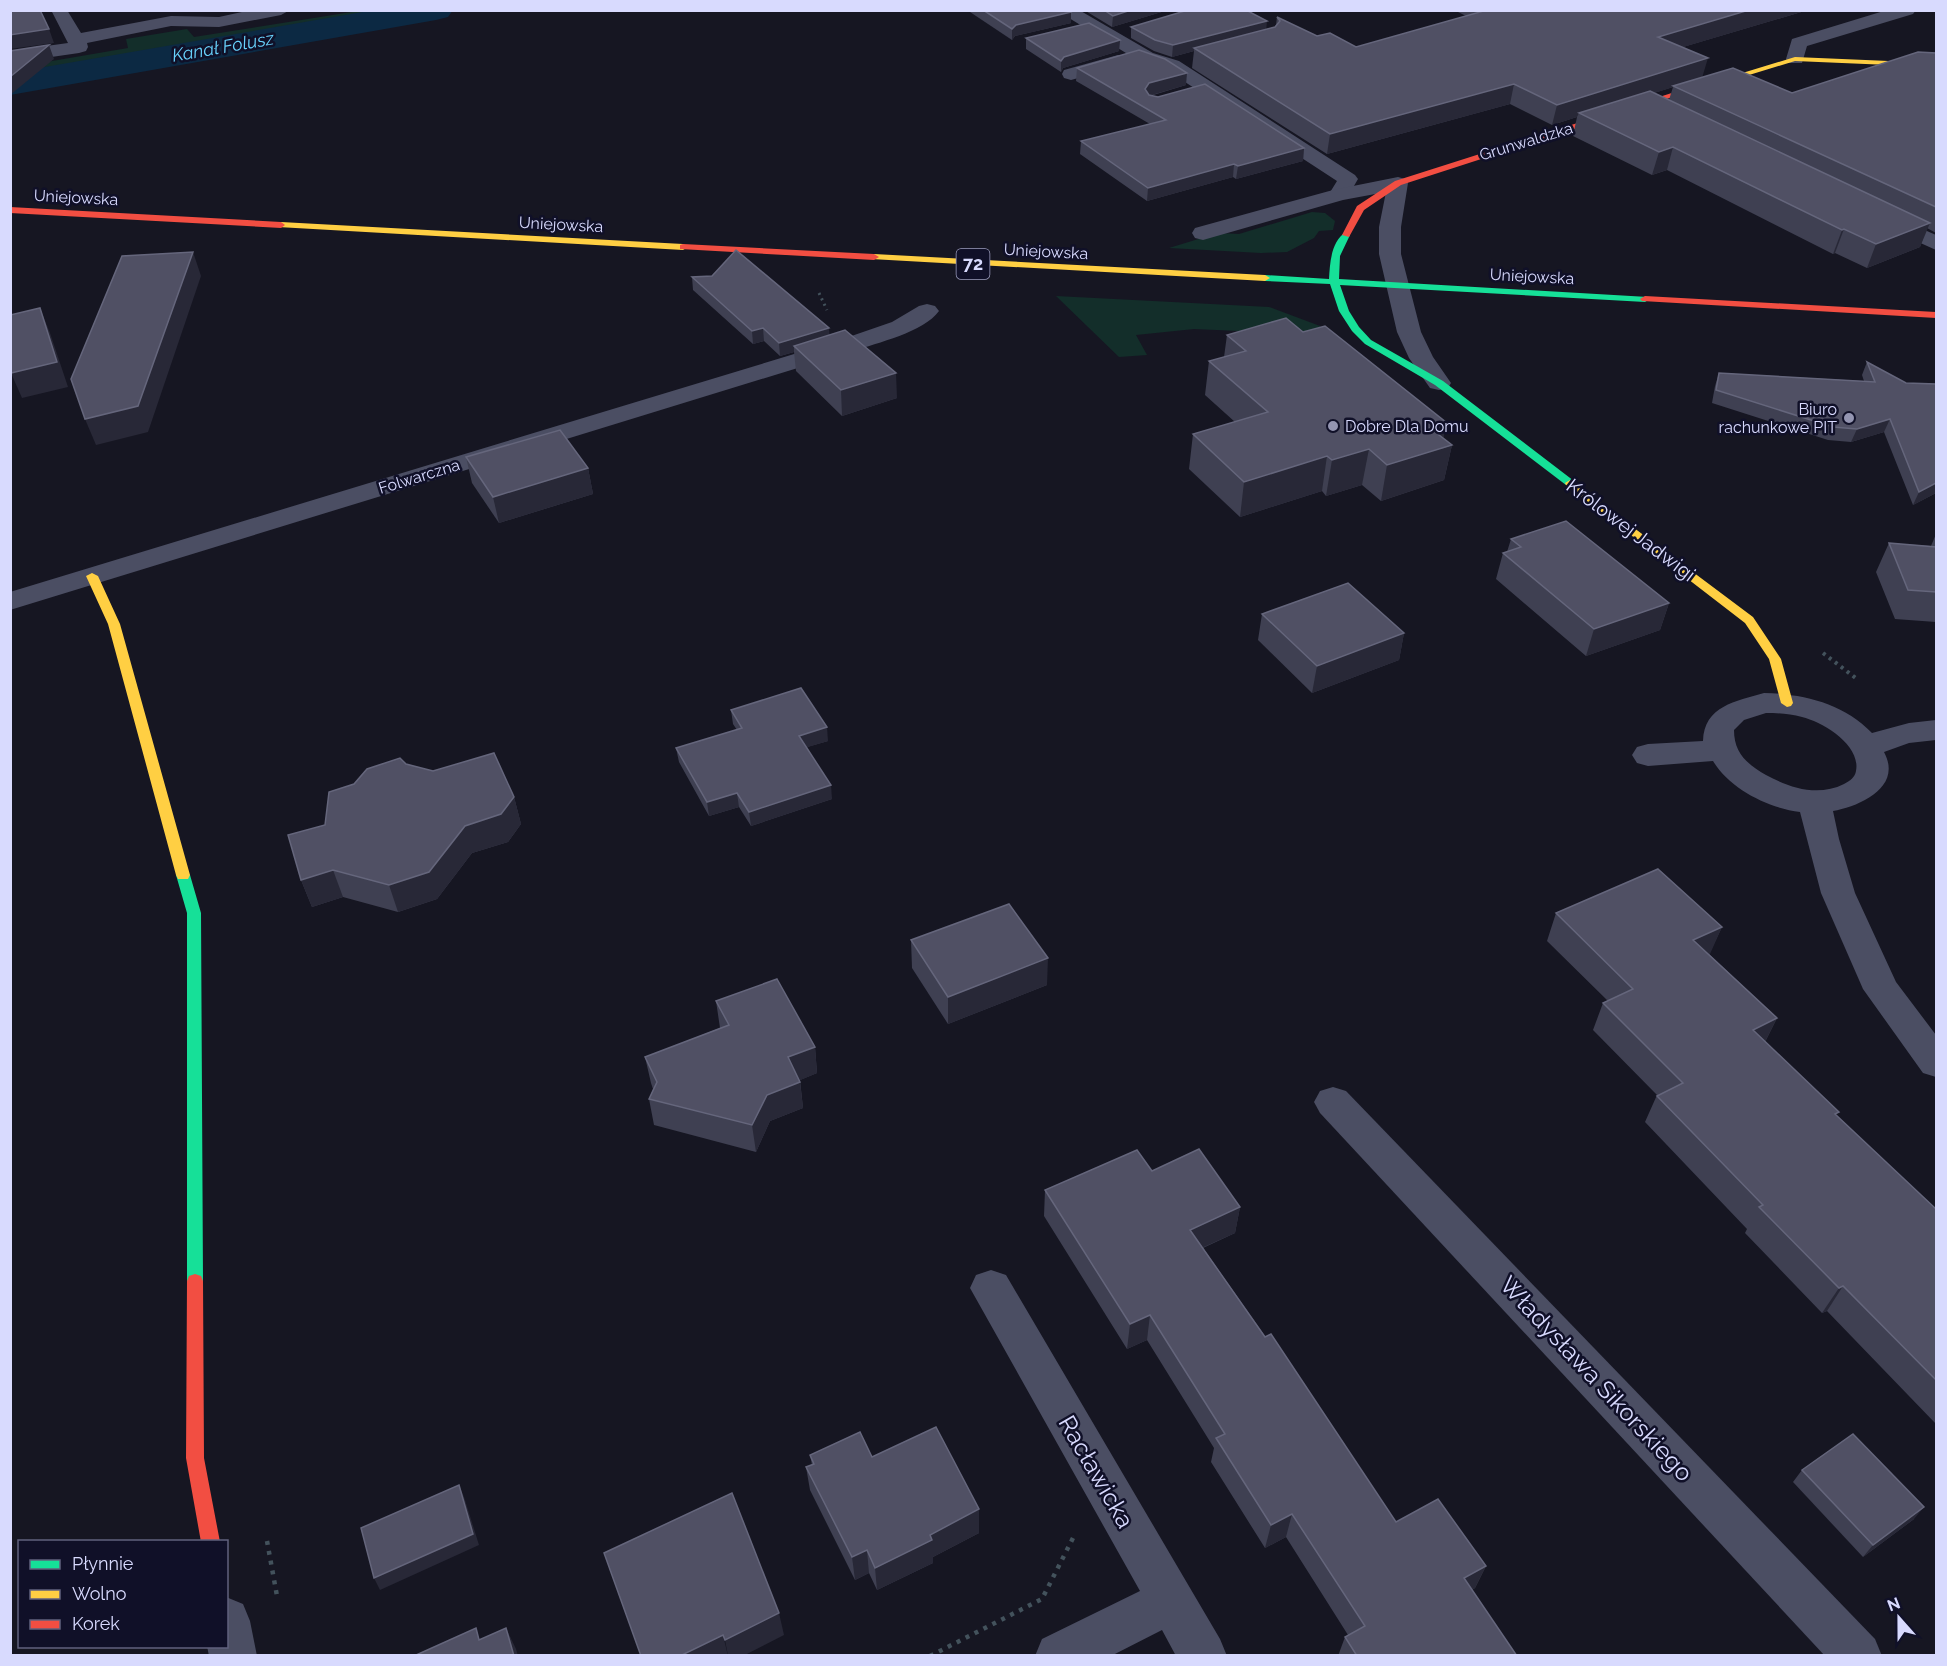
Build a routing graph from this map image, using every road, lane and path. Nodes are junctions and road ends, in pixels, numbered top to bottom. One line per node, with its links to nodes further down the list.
1 (280, 10): 5 (street)
2 (1065, 10): 6 (street)
3 (1907, 10): 14 (street)
4 (59, 12): 10 (street)
5 (184, 15): 10 (street)
6 (1091, 26): 8 (street); 9 (street)
7 (1131, 30): 9 (street)
8 (1068, 31)
9 (1109, 36): 11 (street)
10 (76, 40): 12 (street)
11 (1140, 54): 15 (street); 17 (street)
12 (10, 57)
13 (1193, 59): 15 (street)
14 (1795, 59): 16 (street, Grunwaldzka); 20 (street, Grunwaldzka)
15 (1172, 65): 18 (street)
16 (1936, 65)
17 (1071, 74)
18 (1209, 87): 19 (street); 23 (street)
19 (1188, 93)
20 (1644, 104): 21 (street); 22 (street, Grunwaldzka)
21 (1675, 119)
22 (1398, 183): 23 (street, Grunwaldzka); 28 (street, Grunwaldzka); 29 (street, Królowej Jadwigi)
23 (1340, 194): 26 (street, Grunwaldzka)
24 (1863, 209): 27 (street)
25 (10, 210): 28 (street, Uniejowska / 72)
26 (1203, 233)
27 (1936, 243)
28 (1334, 282): 29 (street, Uniejowska / 72); 32 (street, Królowej Jadwigi)
29 (1398, 285): 31 (street, Uniejowska / 72); 32 (street, Królowej Jadwigi)
30 (927, 311): 33 (street, Folwarczna)
31 (1936, 315)
32 (1439, 383): 35 (street, Królowej Jadwigi)
33 (92, 576): 34 (street, Folwarczna); 45 (street)
34 (10, 602)
35 (1787, 703): 37 (street); 38 (street)
36 (1936, 730): 37 (street)
37 (1866, 747): 40 (street)
38 (1721, 750): 39 (street); 40 (street)
39 (1648, 755)
40 (1815, 803): 41 (street)
41 (1936, 1062)
42 (1333, 1102): 52 (street, Władysława Sikorskiego)
43 (991, 1288): 46 (street, Racławicka)
44 (1076, 1534): 49 (path)
45 (211, 1540)
46 (1170, 1601): 50 (street); 51 (street, Racławicka)
47 (228, 1631): 48 (street)
48 (233, 1656)
49 (930, 1656)
50 (1059, 1656)
51 (1203, 1656)
52 (1858, 1656)

